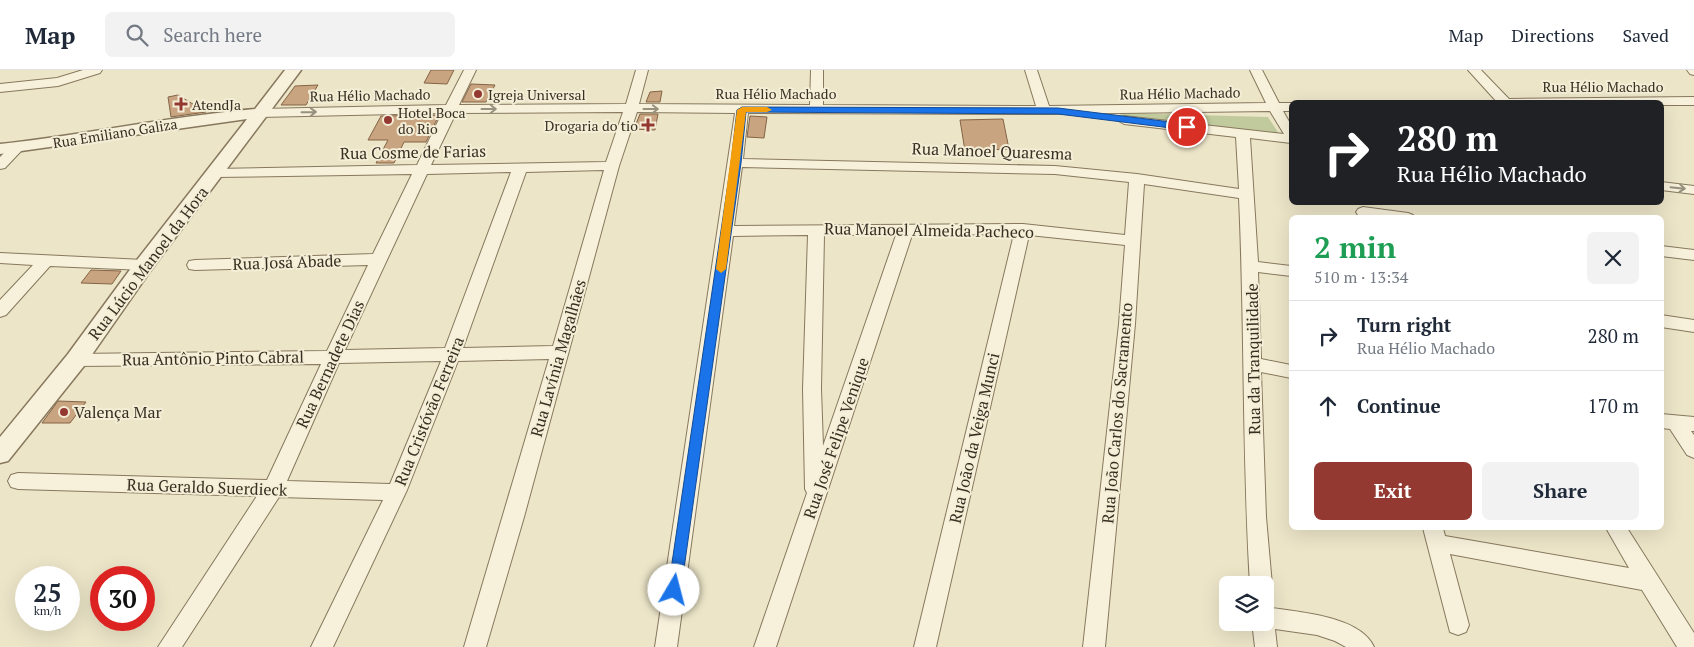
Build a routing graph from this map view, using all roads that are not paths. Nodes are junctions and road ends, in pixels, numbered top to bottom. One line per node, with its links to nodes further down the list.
1 (96, 70): 9 (street)
2 (293, 70): 21 (street, Rua Lúcio Manoel da Hora)
3 (470, 70): 17 (street, Rua Bernadete Dias)
4 (642, 70): 15 (street, Rua Lavínia Magalhães)
5 (818, 70): 16 (street)
6 (1031, 70): 19 (street)
7 (1256, 70): 13 (street)
8 (1474, 70): 10 (street)
9 (0, 88)
10 (1502, 100)
11 (1664, 101): 12 (street, Rua Hélio Machado)
12 (1694, 101)
13 (1275, 108): 14 (street, Rua Hélio Machado); 20 (street, Rua Hélio Machado); 22 (street)
14 (1289, 108)
15 (631, 109): 17 (street, Rua Hélio Machado, one-way to 15); 18 (street, Rua Hélio Machado, one-way to 18); 29 (street, Rua Lavínia Magalhães)
16 (816, 109): 18 (street, Rua Hélio Machado); 19 (street, Rua Hélio Machado)
17 (450, 110): 21 (street, Rua Hélio Machado, one-way to 17); 30 (street, Rua Bernadete Dias)
18 (742, 110): 27 (street)
19 (1044, 110): 20 (street, Rua Hélio Machado)
20 (1072, 112): 23 (street)
21 (260, 113): 25 (street, Rua Emiliano Galiza); 32 (street, Rua Lúcio Manoel da Hora)
22 (1289, 131)
23 (1243, 133): 24 (street); 36 (street, Rua da Tranquilidade)
24 (1289, 139)
25 (17, 148): 26 (street, Rua Emiliano Galiza); 28 (street)
26 (0, 149)
27 (736, 163): 33 (street, Rua Manoel Quaresma); 42 (street)
28 (0, 165)
29 (612, 166): 31 (street, Rua Cosme de Farias); 56 (street, Rua Lavínia Magalhães)
30 (422, 168): 31 (street, Rua Cosme de Farias); 32 (street, Rua Cosme de Farias); 48 (street, Rua Bernadete Dias)
31 (520, 168): 57 (street, Rua Cristóvão Ferreira)
32 (215, 173): 50 (street, Rua Lúcio Manoel da Hora)
33 (1137, 178): 36 (street, Rua Manoel Quaresma); 43 (street, Rua João Carlos do Sacramento)
34 (1664, 186): 35 (street, one-way to 35)
35 (1694, 190)
36 (1246, 195): 51 (street, Rua da Tranquilidade)
37 (1362, 210): 38 (street)
38 (1391, 215)
39 (906, 228): 40 (street, Rua Manoel Almeida Pacheco); 41 (street, Rua Manoel Almeida Pacheco); 68 (street, Rua José Felipe Venique)
40 (816, 229): 42 (street, Rua Manoel Almeida Pacheco); 68 (street)
41 (1023, 229): 43 (street, Rua Manoel Almeida Pacheco); 81 (street, Rua João da Veiga Munci)
42 (726, 231): 79 (street)
43 (1132, 241): 82 (street, Rua João Carlos do Sacramento)
44 (1664, 251): 45 (street)
45 (1694, 255)
46 (0, 258): 47 (street)
47 (46, 260): 50 (street); 53 (street)
48 (378, 260): 49 (street, Rua Josá Abade); 58 (street, Rua Bernadete Dias)
49 (195, 264)
50 (144, 265): 59 (street, Rua Lúcio Manoel da Hora)
51 (1250, 266): 52 (street); 60 (street, Rua da Tranquilidade)
52 (1289, 271)
53 (0, 311)
54 (1664, 322): 55 (street)
55 (1694, 326)
56 (560, 352): 57 (street, Rua Antônio Pinto Cabral); 78 (street, Rua Lavínia Magalhães)
57 (453, 354): 58 (street, Rua Antônio Pinto Cabral); 67 (street, Rua Cristóvão Ferreira)
58 (334, 357): 59 (street, Rua Antônio Pinto Cabral); 66 (street, Rua Bernadete Dias)
59 (76, 360): 64 (street, Rua Lúcio Manoel da Hora)
60 (1253, 364): 61 (street); 71 (street, Rua da Tranquilidade)
61 (1289, 371)
62 (1677, 422): 63 (street)
63 (1694, 450)
64 (0, 454)
65 (18, 481): 66 (street, Rua Geraldo Suerdieck)
66 (273, 489): 67 (street, Rua Geraldo Suerdieck); 76 (street, Rua Bernadete Dias)
67 (396, 492): 77 (street, Rua Cristóvão Ferreira)
68 (815, 497): 80 (street, Rua José Felipe Venique)
69 (1617, 530): 72 (street)
70 (1435, 535): 72 (street); 74 (street)
71 (1260, 576)
72 (1648, 580): 85 (street)
73 (1274, 618): 84 (street)
74 (1458, 626)
75 (1265, 631): 83 (street)
76 (169, 647)
77 (322, 647)
78 (475, 647)
79 (666, 647)
80 (765, 647)
81 (925, 647)
82 (1094, 647)
83 (1266, 647)
84 (1362, 647)
85 (1690, 647)

